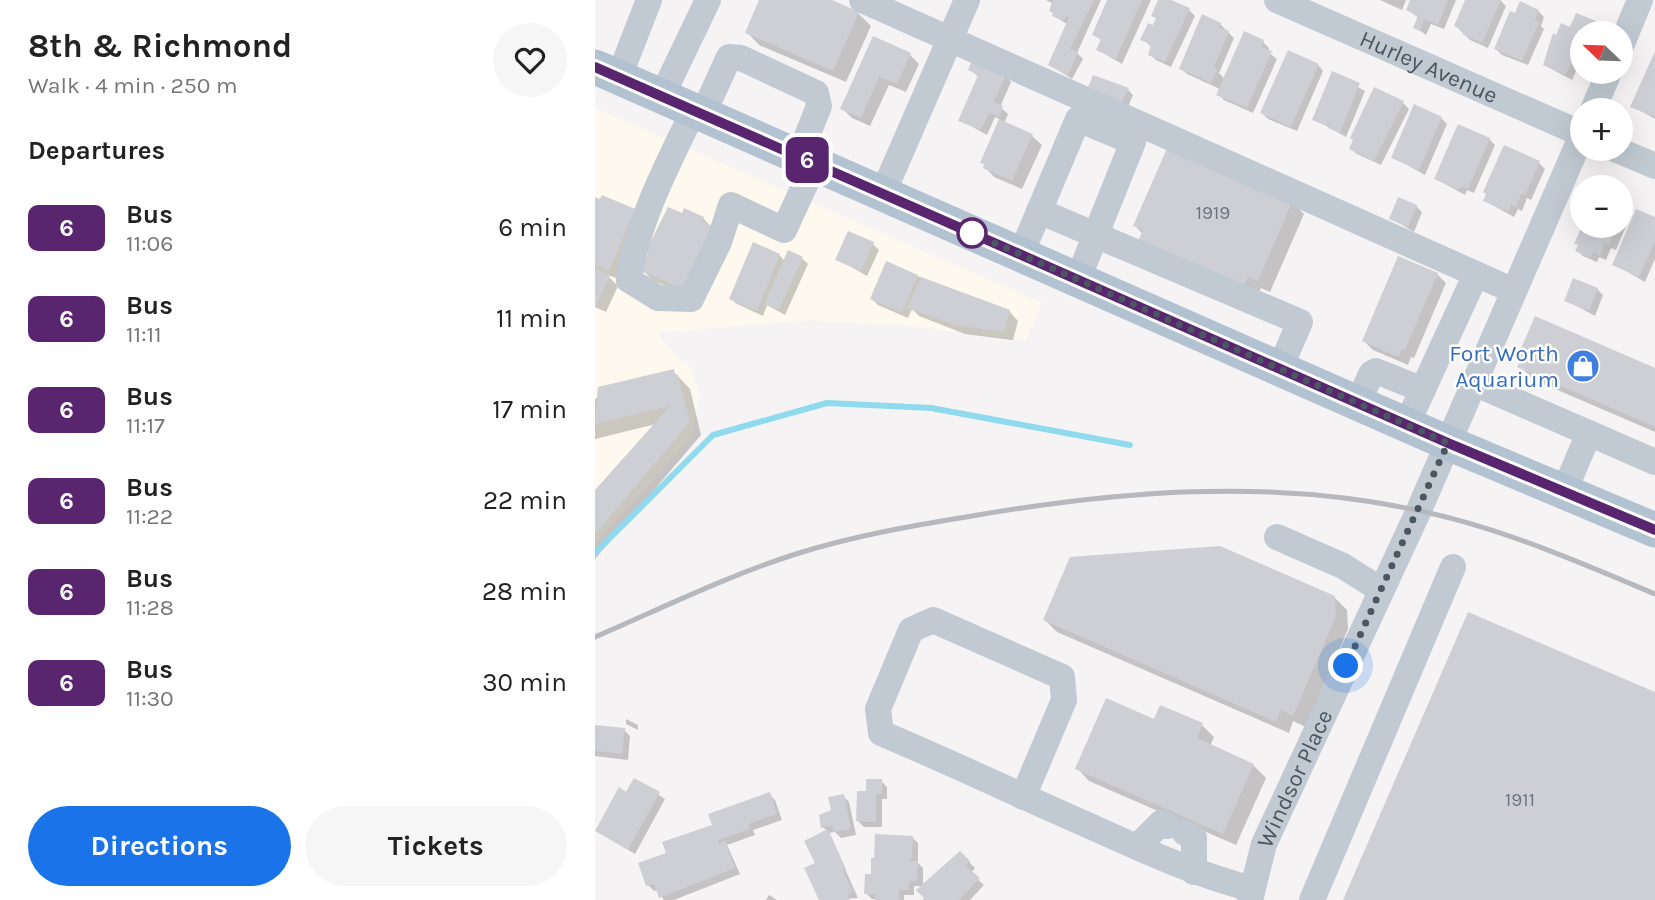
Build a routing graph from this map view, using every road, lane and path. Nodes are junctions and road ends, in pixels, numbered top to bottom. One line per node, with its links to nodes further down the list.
1 (649, 0): 9 (street)
2 (708, 0): 10 (street)
3 (862, 0): 8 (street)
4 (967, 0): 8 (street)
5 (1277, 0): 12 (street, Hurley Avenue)
6 (1640, 0): 7 (street)
7 (1631, 21)
8 (950, 40): 17 (street); 21 (street)
9 (603, 77): 10 (main road)
10 (661, 96): 11 (main road)
11 (699, 112): 14 (main road); 14 (street); 14 (street)
12 (1570, 129)
13 (1633, 157): 16 (street)
14 (807, 160): 17 (main road)
15 (1570, 161): 23 (street, Windsor Place)
16 (1655, 166)
17 (883, 193): 20 (main road)
18 (1039, 211): 19 (street); 19 (street); 20 (street)
19 (1095, 235): 22 (street); 24 (street)
20 (1021, 254): 22 (main road)
21 (1476, 274): 23 (street); 25 (street)
22 (1078, 279): 24 (main road)
23 (1514, 291): 26 (street, Windsor Place)
24 (1280, 368): 27 (main road)
25 (1427, 381): 26 (street); 27 (street); 28 (street)
26 (1473, 386): 29 (street); 30 (street, Windsor Place)
27 (1358, 403): 28 (main road)
28 (1407, 425): 30 (main road)
29 (1589, 433): 31 (street); 32 (street)
30 (1448, 443): 32 (main road); 36 (street, Windsor Place)
31 (1655, 462)
32 (1564, 492): 33 (main road)
33 (1655, 530)
34 (1277, 537): 36 (street)
35 (1453, 567): 41 (street)
36 (1381, 590): 40 (street, Windsor Place)
37 (1023, 797): 37 (street); 38 (street)
38 (1137, 847): 39 (street); 39 (street)
39 (1194, 873): 40 (street)
40 (1250, 895)
41 (1312, 900)

